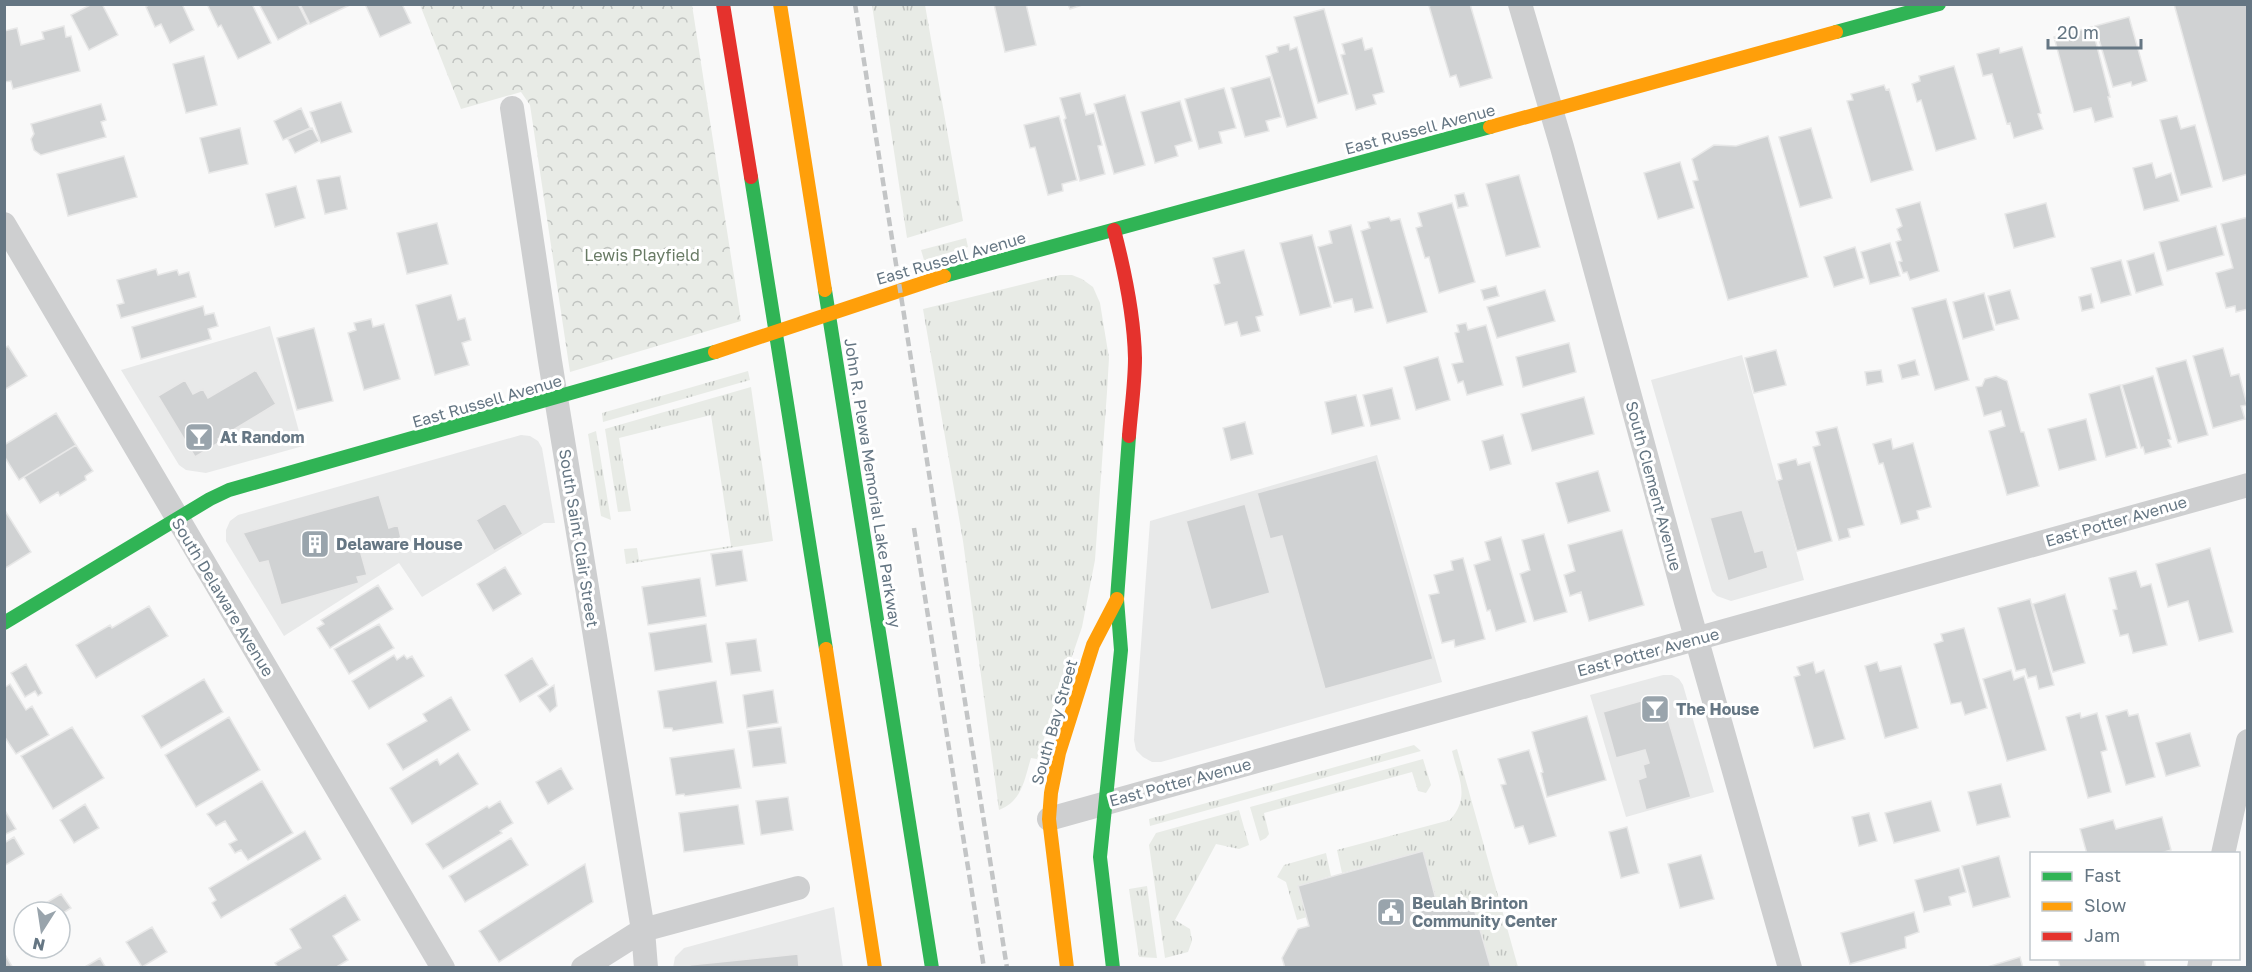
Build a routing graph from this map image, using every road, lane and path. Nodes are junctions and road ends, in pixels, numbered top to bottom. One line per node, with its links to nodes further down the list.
1 (723, 4): 24 (main road)
2 (780, 4): 25 (main road, John R. Plewa Memorial Lake Parkway)
3 (1520, 4): 6 (street, South Clement Avenue)
4 (1939, 4): 6 (main road, East Russell Avenue)
5 (512, 108): 9 (street, South Saint Clair Street)
6 (1551, 110): 8 (main road, East Russell Avenue); 14 (street, South Clement Avenue)
7 (4, 224): 11 (street, South Delaware Avenue)
8 (1114, 230): 9 (main road, East Russell Avenue); 12 (main road, South Bay Street)
9 (556, 398): 11 (main road, East Russell Avenue); 20 (street, South Saint Clair Street)
10 (2247, 485): 14 (street, East Potter Avenue)
11 (177, 520): 13 (main road, East Russell Avenue); 21 (street, South Delaware Avenue)
12 (1117, 599): 16 (main road, South Bay Street); 17 (main road, South Bay Street)
13 (4, 623)
14 (1696, 639): 16 (street, East Potter Avenue); 28 (street, South Clement Avenue)
15 (2247, 741): 18 (street)
16 (1104, 803): 17 (street, East Potter Avenue); 27 (main road, South Bay Street)
17 (1049, 819): 26 (main road, South Bay Street)
18 (2223, 852)
19 (798, 888): 20 (street)
20 (643, 930): 22 (street); 23 (street, South Saint Clair Street)
21 (443, 968)
22 (583, 968)
23 (646, 968)
24 (874, 968)
25 (932, 968)
26 (1067, 968)
27 (1113, 968)
28 (1790, 968)

